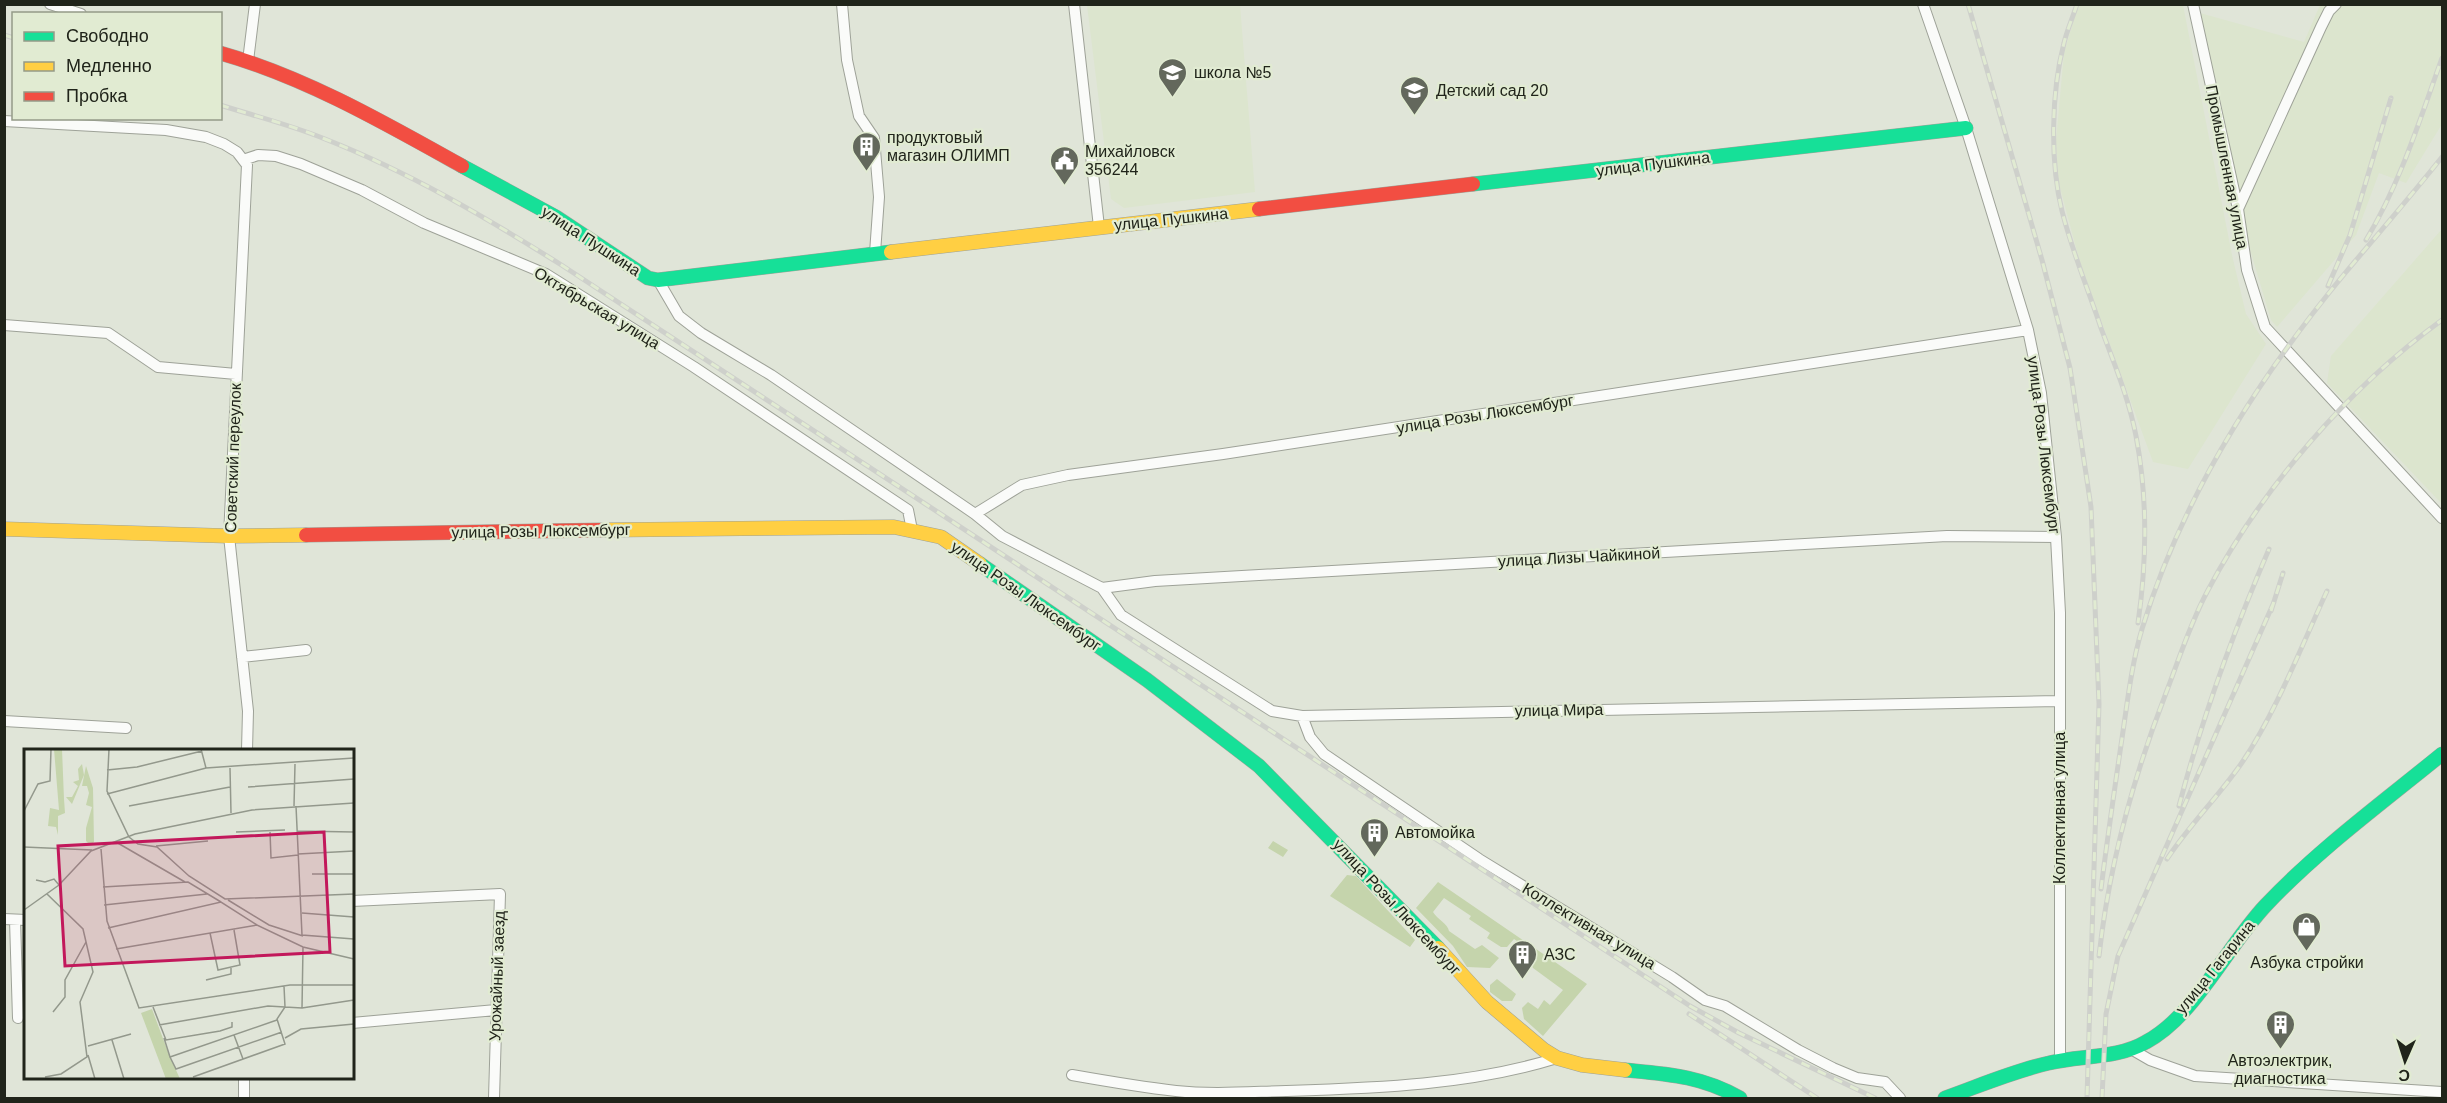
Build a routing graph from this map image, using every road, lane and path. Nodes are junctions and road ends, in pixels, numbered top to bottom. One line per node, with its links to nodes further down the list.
1 (50, 4): 8 (street)
2 (255, 4): 10 (street)
3 (842, 4): 16 (street)
4 (1074, 4): 15 (street)
5 (1923, 4): 12 (street)
6 (2193, 4): 14 (street, Промышленная улица)
7 (2336, 4): 14 (street)
8 (75, 12)
9 (222, 54): 10 (main road, улица Пушкина)
10 (248, 60): 17 (main road, улица Пушкина)
11 (4, 121): 13 (street)
12 (1966, 128): 15 (main road, улица Пушкина); 19 (street)
13 (245, 162): 20 (street, Советский переулок); 24 (street, Октябрьская улица)
14 (2238, 209): 22 (street, Промышленная улица)
15 (1099, 227): 16 (main road, улица Пушкина)
16 (875, 253): 17 (main road, улица Пушкина)
17 (658, 280): 21 (street)
18 (4, 325): 20 (street)
19 (2028, 330): 21 (street, улица Розы Люксембург); 26 (street, улица Розы Люксембург)
20 (236, 374): 25 (street, Советский переулок)
21 (975, 514): 27 (street)
22 (2442, 518)
23 (4, 529): 25 (main road, улица Розы Люксембург)
24 (912, 530): 25 (main road, улица Розы Люксембург); 42 (main road, улица Розы Люксембург)
25 (229, 536): 29 (street, Советский переулок)
26 (2056, 537): 27 (street, улица Лизы Чайкиной); 30 (street, улица Розы Люксембург)
27 (1102, 588): 31 (street, улица Мира)
28 (306, 650): 29 (street)
29 (242, 657): 34 (street, Советский переулок)
30 (2058, 701): 31 (street, улица Мира); 43 (street, Коллективная улица)
31 (1302, 716): 50 (street, Коллективная улица)
32 (4, 721): 33 (street)
33 (126, 728)
34 (247, 749)
35 (2442, 754): 41 (main road, улица Гагарина)
36 (354, 901): 38 (street, Урожайный заезд)
37 (15, 920): 39 (street)
38 (496, 1010): 40 (street); 48 (street, Урожайный заезд)
39 (18, 1018)
40 (354, 1023)
41 (2131, 1050): 43 (main road, улица Гагарина); 46 (street)
42 (1557, 1058): 44 (street); 49 (main road, улица Розы Люксембург)
43 (2060, 1060): 51 (main road, улица Гагарина)
44 (1072, 1076)
45 (244, 1079): 47 (street)
46 (2442, 1092)
47 (244, 1098)
48 (494, 1098)
49 (1740, 1098)
50 (1900, 1098)
51 (1945, 1098)

